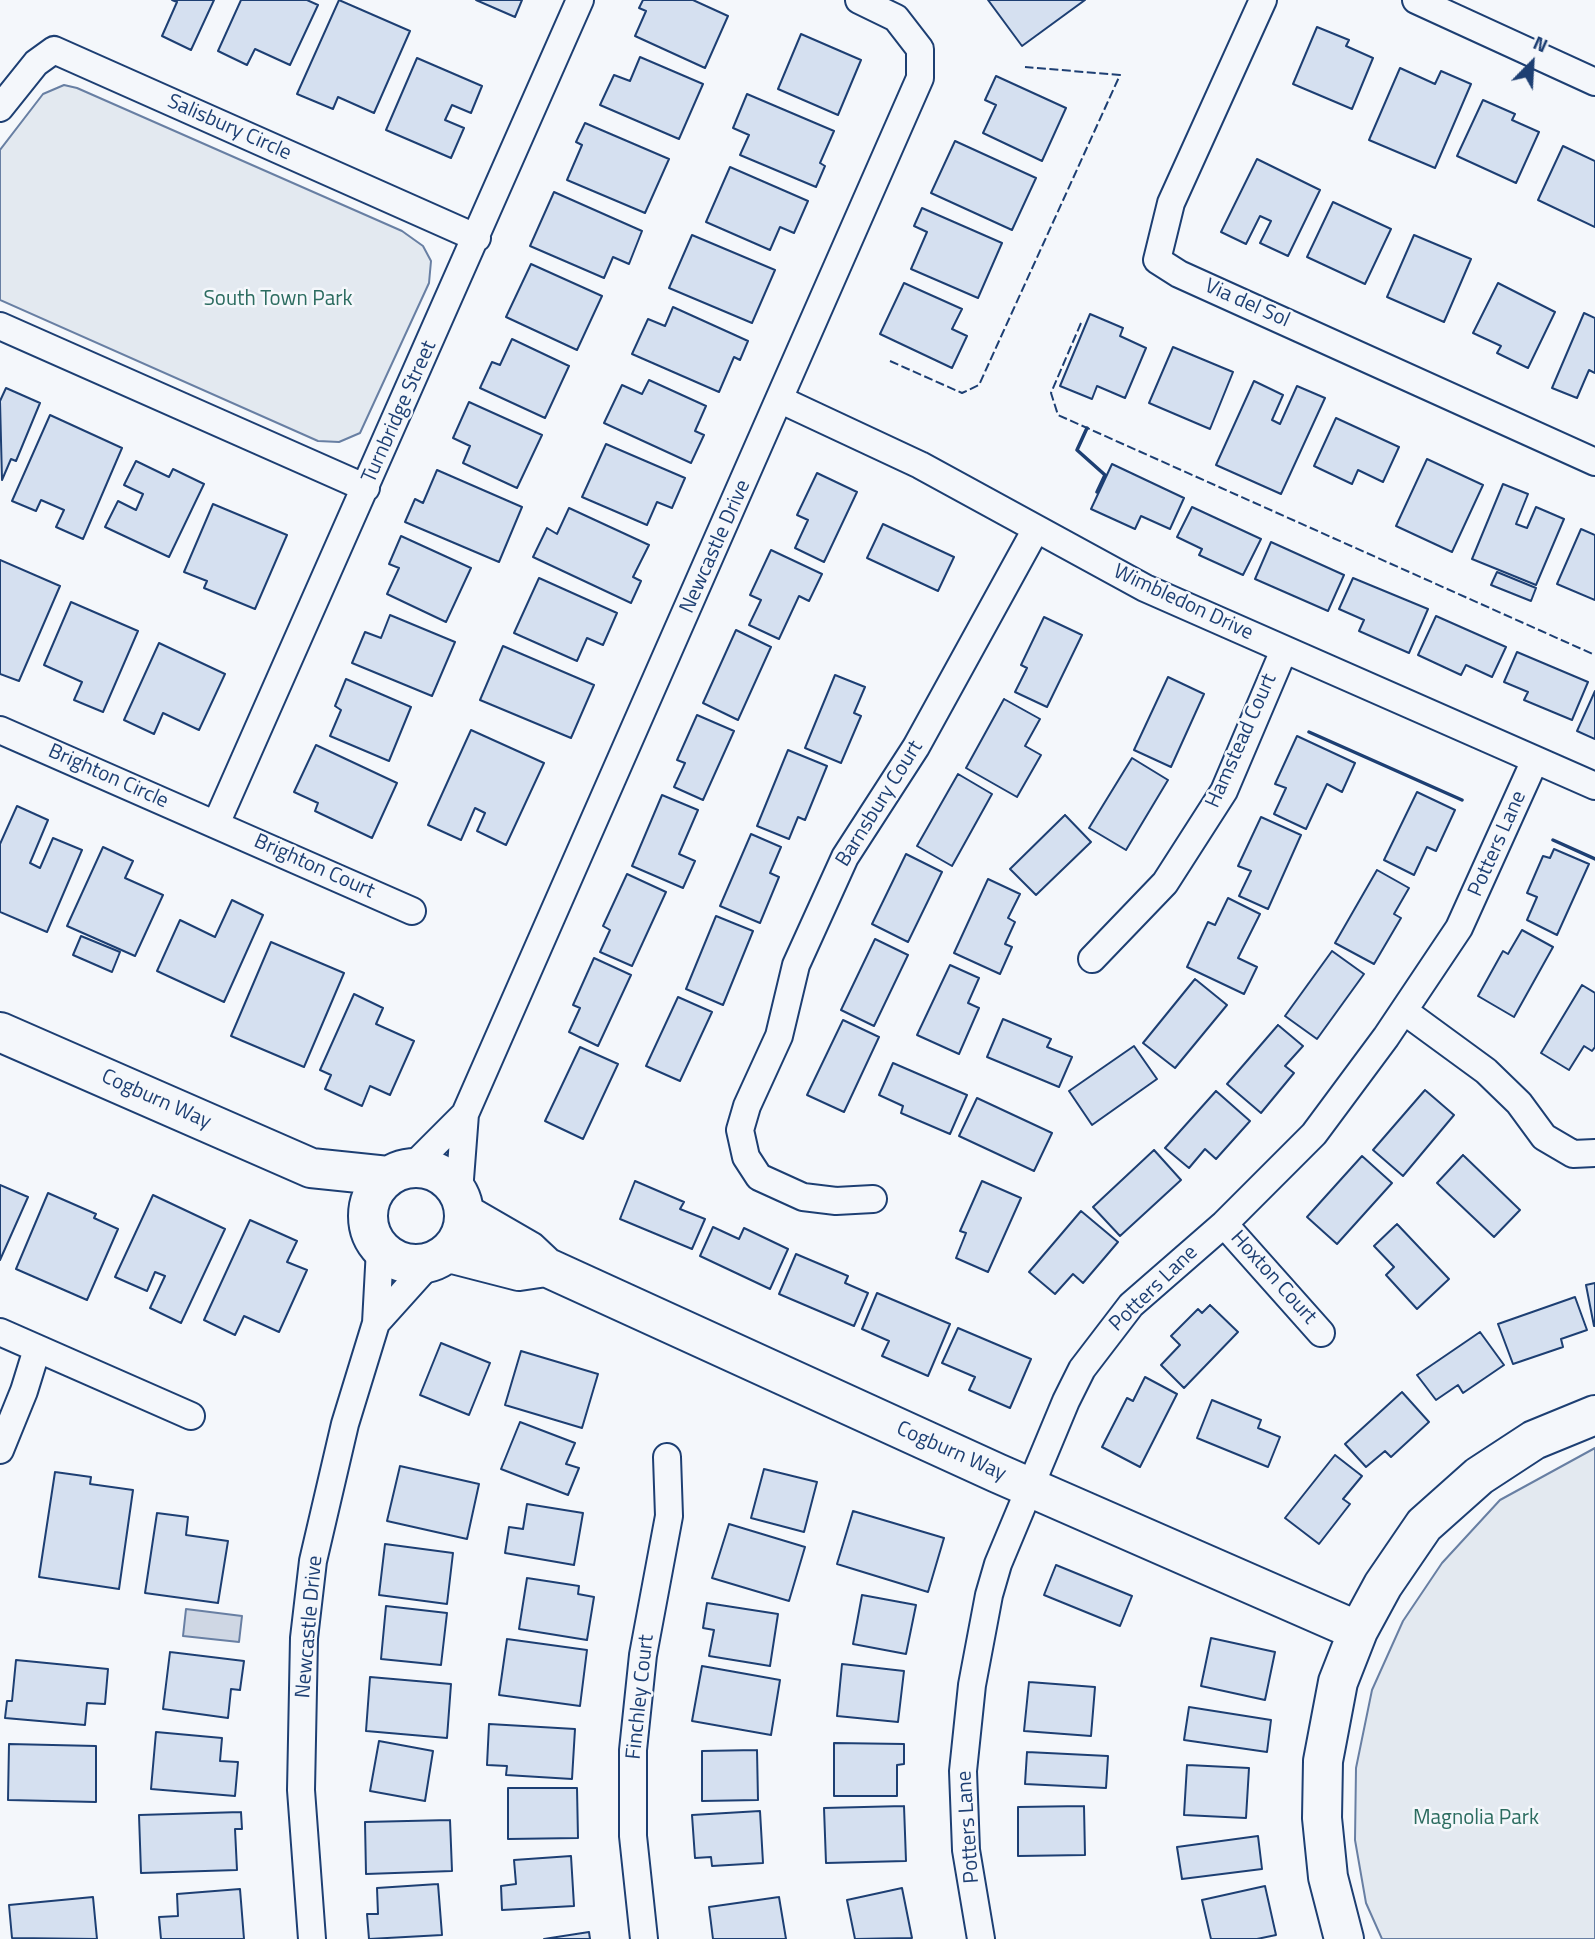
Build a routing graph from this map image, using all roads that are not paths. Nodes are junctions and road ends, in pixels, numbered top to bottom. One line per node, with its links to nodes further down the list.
1 (580, 0): 7 (street, Turnbridge Street)
2 (859, 0): 9 (street, Newcastle Drive)
3 (1263, 0): 10 (street, Via del Sol)
4 (1416, 0): 5 (street)
5 (1595, 82)
6 (0, 108): 7 (street, Salisbury Circle)
7 (477, 238): 11 (street, Turnbridge Street)
8 (0, 326): 11 (street)
9 (781, 400): 12 (street, Wimbledon Drive); 22 (street, Newcastle Drive)
10 (1595, 463)
11 (366, 488): 17 (street, Turnbridge Street)
12 (1036, 529): 13 (street, Wimbledon Drive); 26 (street, Barnsbury Court)
13 (1283, 650): 15 (street, Wimbledon Drive); 19 (street, Hamstead Court)
14 (0, 730): 17 (street, Brighton Circle)
15 (1535, 760): 16 (street, Wimbledon Drive); 20 (street, Potters Lane)
16 (1595, 786)
17 (216, 824): 18 (street, Brighton Court)
18 (412, 911)
19 (1092, 959)
20 (1404, 1011): 23 (street); 28 (street, Potters Lane)
21 (1, 1032): 24 (street, Cogburn Way)
22 (465, 1114): 25 (street, Newcastle Drive); 27 (street, Newcastle Drive)
23 (1595, 1153)
24 (311, 1168): 25 (street, Cogburn Way); 29 (street, Cogburn Way)
25 (400, 1171): 27 (street); 29 (street)
26 (873, 1199)
27 (462, 1203): 30 (street); 31 (street, Cogburn Way)
28 (1224, 1224): 34 (street, Hoxton Court); 40 (street, Potters Lane)
29 (373, 1235): 30 (street); 32 (street, Newcastle Drive)
30 (439, 1258): 31 (street, Cogburn Way); 32 (street, Newcastle Drive)
31 (546, 1267): 40 (street, Cogburn Way)
32 (376, 1323): 42 (street, Newcastle Drive)
33 (0, 1332): 35 (street)
34 (1321, 1333)
35 (37, 1349): 37 (street); 38 (street)
36 (1595, 1415): 41 (street)
37 (191, 1416)
38 (0, 1450)
39 (667, 1457): 43 (street, Finchley Court)
40 (1029, 1487): 41 (street, Cogburn Way); 44 (street, Potters Lane)
41 (1358, 1631): 45 (street)
42 (312, 1939)
43 (644, 1939)
44 (981, 1939)
45 (1344, 1939)

